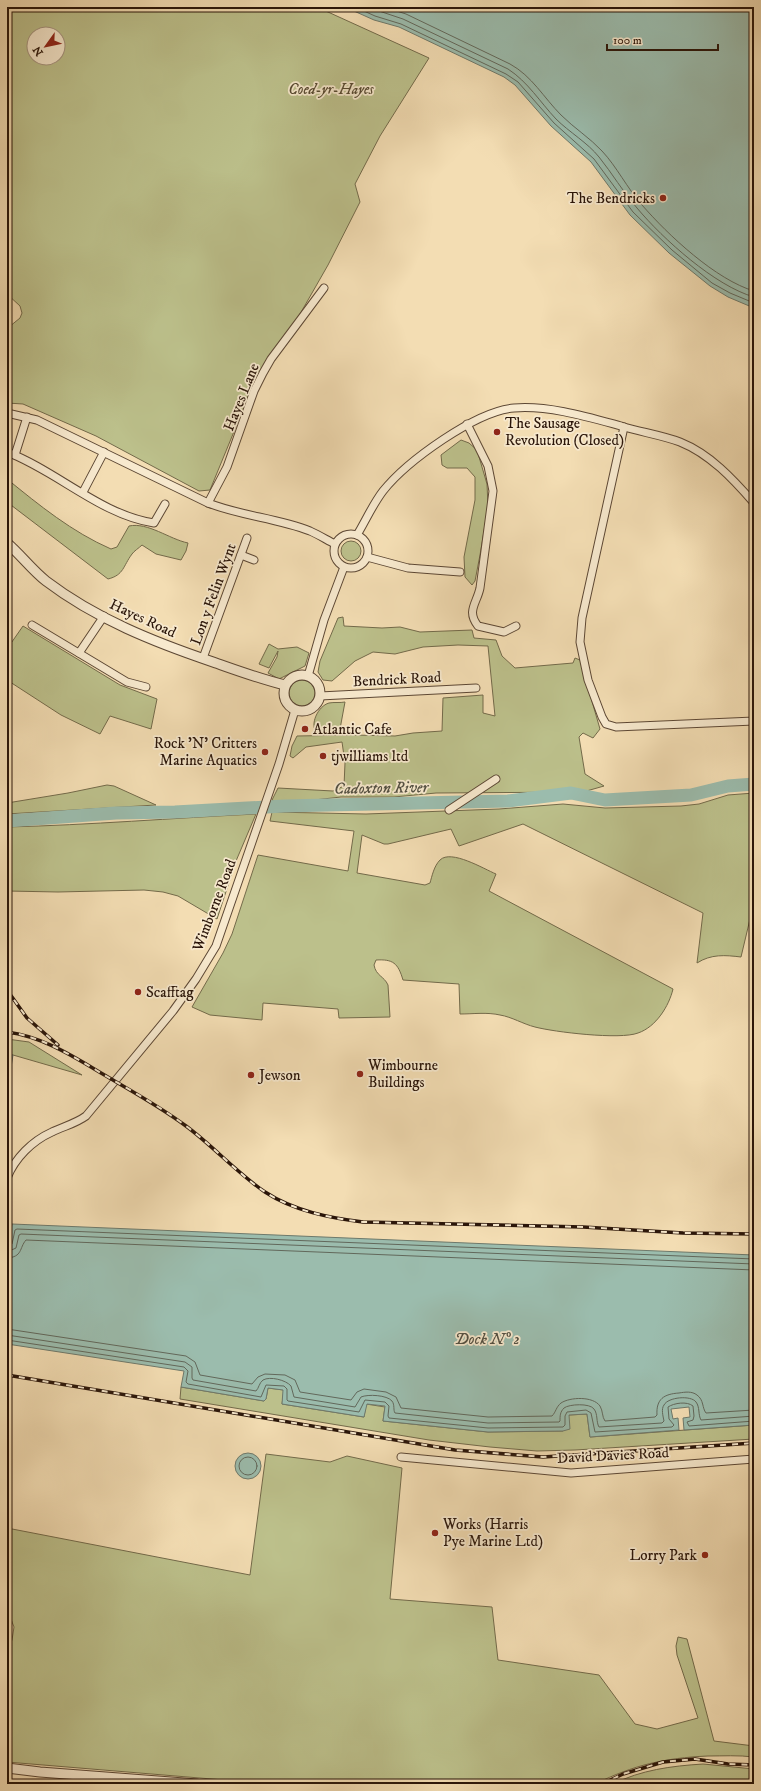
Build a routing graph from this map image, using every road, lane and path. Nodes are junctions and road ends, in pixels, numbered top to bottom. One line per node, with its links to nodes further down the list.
1 (324, 288): 10 (street, Hayes Lane)
2 (7, 413): 3 (street)
3 (27, 417): 7 (street); 8 (street)
4 (468, 424): 5 (street); 13 (street); 24 (street)
5 (624, 427): 11 (street); 33 (street)
6 (7, 452): 8 (street)
7 (104, 452): 9 (street); 10 (street)
8 (15, 455): 9 (street)
9 (83, 492): 12 (street)
10 (208, 503): 16 (street)
11 (754, 503)
12 (165, 504)
13 (357, 535): 16 (street); 18 (street)
14 (247, 538): 17 (street, Lon y Felin Wynt)
15 (7, 544): 22 (street, Hayes Road)
16 (335, 544): 20 (street)
17 (241, 555): 19 (street); 26 (street, Lon y Felin Wynt)
18 (367, 557): 20 (street); 21 (street)
19 (254, 560)
20 (344, 567): 27 (street)
21 (460, 572)
22 (104, 616): 25 (street); 26 (street, Hayes Road)
23 (32, 625): 25 (street)
24 (516, 626)
25 (79, 653): 29 (street)
26 (203, 658): 28 (street, Hayes Road)
27 (308, 676): 28 (street); 31 (street)
28 (285, 685): 32 (street)
29 (146, 687)
30 (476, 688): 31 (street, Bendrick Road)
31 (320, 696): 32 (street)
32 (295, 710): 36 (street, Wimborne Road)
33 (754, 721)
34 (496, 779): 35 (street)
35 (449, 810)
36 (7, 1178)
37 (401, 1457): 38 (street, David Davies Road)
38 (754, 1459)
39 (7, 1768): 40 (street)
40 (197, 1784)

